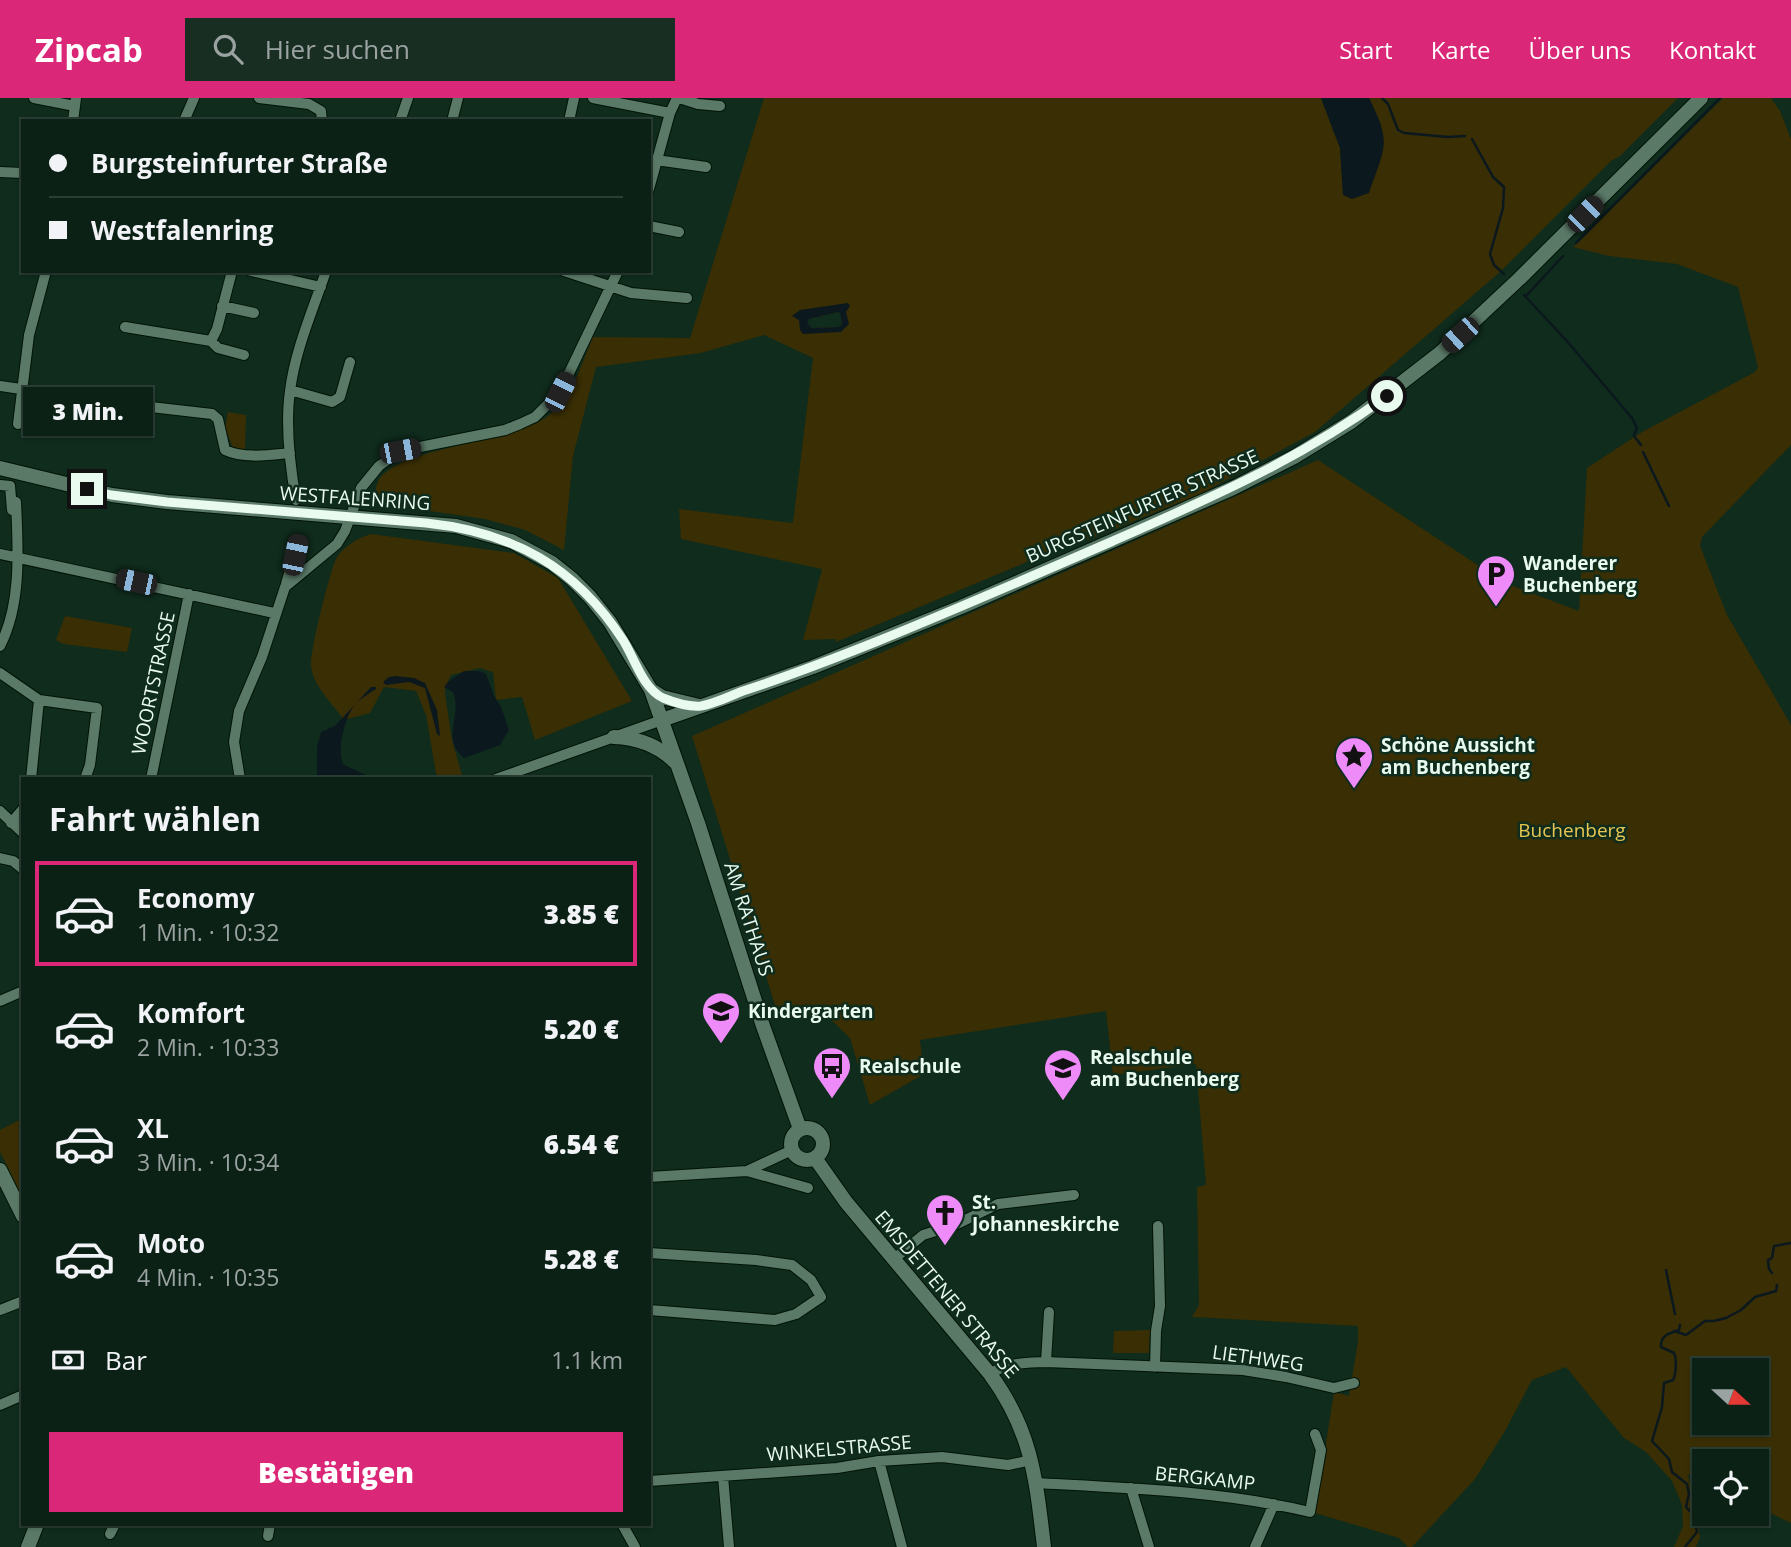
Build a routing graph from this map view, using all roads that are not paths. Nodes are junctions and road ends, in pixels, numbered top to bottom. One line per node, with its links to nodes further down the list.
1 (34, 98): 11 (street)
2 (194, 98): 14 (street)
3 (259, 98): 15 (street)
4 (408, 98): 16 (street)
5 (458, 98): 17 (street)
6 (575, 98): 18 (street)
7 (593, 98): 10 (street)
8 (678, 98): 12 (street); 13 (street)
9 (1701, 98): 63 (main road, BURGSTEINFURTER STRASSE)
10 (626, 101): 13 (street)
11 (76, 102)
12 (720, 106)
13 (670, 113): 19 (street)
14 (185, 119)
15 (322, 119)
16 (401, 119)
17 (453, 119)
18 (570, 119)
19 (656, 160): 20 (street); 23 (street)
20 (706, 167)
21 (0, 172): 22 (street)
22 (21, 173)
23 (651, 181)
24 (651, 226): 25 (street)
25 (679, 232)
26 (45, 273): 42 (street)
27 (231, 273): 35 (street)
28 (260, 273): 33 (street)
29 (325, 273): 33 (street)
30 (570, 273): 32 (street)
31 (617, 273): 32 (street)
32 (611, 286): 34 (street); 52 (street)
33 (321, 287): 43 (street)
34 (687, 298)
35 (222, 306): 36 (street); 38 (street)
36 (254, 313)
37 (125, 327): 38 (street)
38 (211, 341): 39 (street)
39 (244, 355)
40 (350, 362): 43 (street)
41 (0, 386): 42 (street)
42 (21, 389): 45 (street)
43 (290, 390): 46 (street)
44 (107, 402): 46 (street)
45 (18, 424)
46 (290, 453): 49 (street)
47 (0, 468): 52 (main road, WESTFALENRING)
48 (0, 485): 51 (street)
49 (296, 500)
50 (16, 502): 51 (street)
51 (16, 514): 55 (street)
52 (350, 517): 56 (street); 61 (main road, WESTFALENRING)
53 (298, 541): 56 (street)
54 (0, 554): 55 (street)
55 (17, 556): 57 (street); 59 (street)
56 (285, 586): 58 (street)
57 (190, 594): 58 (street); 69 (street, WOORTSTRASSE)
58 (275, 613): 70 (street)
59 (0, 646)
60 (0, 673): 62 (street)
61 (651, 690): 63 (main road); 64 (main road, WESTFALENRING)
62 (40, 700): 67 (street); 68 (street)
63 (701, 706): 64 (main road, BURGSTEINFURTER STRASSE)
64 (662, 720): 65 (street, BURGSTEINFURTER STRASSE); 66 (main road, AM RATHAUS)
65 (614, 737): 66 (main road); 71 (street, BURGSTEINFURTER STRASSE)
66 (678, 765): 80 (main road, AM RATHAUS)
67 (31, 777)
68 (86, 777)
69 (151, 777)
70 (240, 777)
71 (502, 777)
72 (0, 811): 74 (street)
73 (21, 811): 74 (street)
74 (10, 823): 75 (street)
75 (21, 831)
76 (0, 858): 77 (street)
77 (21, 867)
78 (21, 992): 79 (street)
79 (0, 1001)
80 (800, 1129): 81 (main road); 82 (main road)
81 (792, 1150): 82 (main road); 84 (street)
82 (815, 1158): 91 (main road, EMSDETTENER STRASSE)
83 (0, 1170): 88 (main road)
84 (747, 1171): 85 (street); 86 (street)
85 (651, 1177)
86 (808, 1188)
87 (1074, 1195): 91 (street)
88 (21, 1212)
89 (1158, 1226): 97 (street)
90 (651, 1253): 94 (street)
91 (894, 1259): 98 (main road, EMSDETTENER STRASSE)
92 (21, 1302): 93 (street)
93 (0, 1310)
94 (651, 1310)
95 (1049, 1312): 96 (street)
96 (1046, 1362): 97 (street, LIETHWEG); 98 (street, LIETHWEG)
97 (1155, 1367): 99 (street, LIETHWEG)
98 (990, 1374): 103 (main road, EMSDETTENER STRASSE)
99 (1354, 1383)
100 (21, 1396): 101 (street)
101 (0, 1405)
102 (1315, 1434): 109 (street, BERGKAMP)
103 (1032, 1460): 104 (street, WINKELSTRASSE); 107 (main road, EMSDETTENER STRASSE)
104 (878, 1461): 105 (street, WINKELSTRASSE); 115 (street)
105 (723, 1476): 106 (street, WINKELSTRASSE); 114 (street)
106 (651, 1481)
107 (1036, 1483): 108 (street, BERGKAMP); 116 (main road, EMSDETTENER STRASSE)
108 (1131, 1488): 109 (street, BERGKAMP); 117 (street, BERGKAMP)
109 (1274, 1504): 118 (street, BERGKAMP)
110 (36, 1526): 112 (main road)
111 (623, 1526): 113 (street)
112 (29, 1547)
113 (635, 1547)
114 (729, 1547)
115 (902, 1547)
116 (1044, 1547)
117 (1149, 1547)
118 (1255, 1547)

